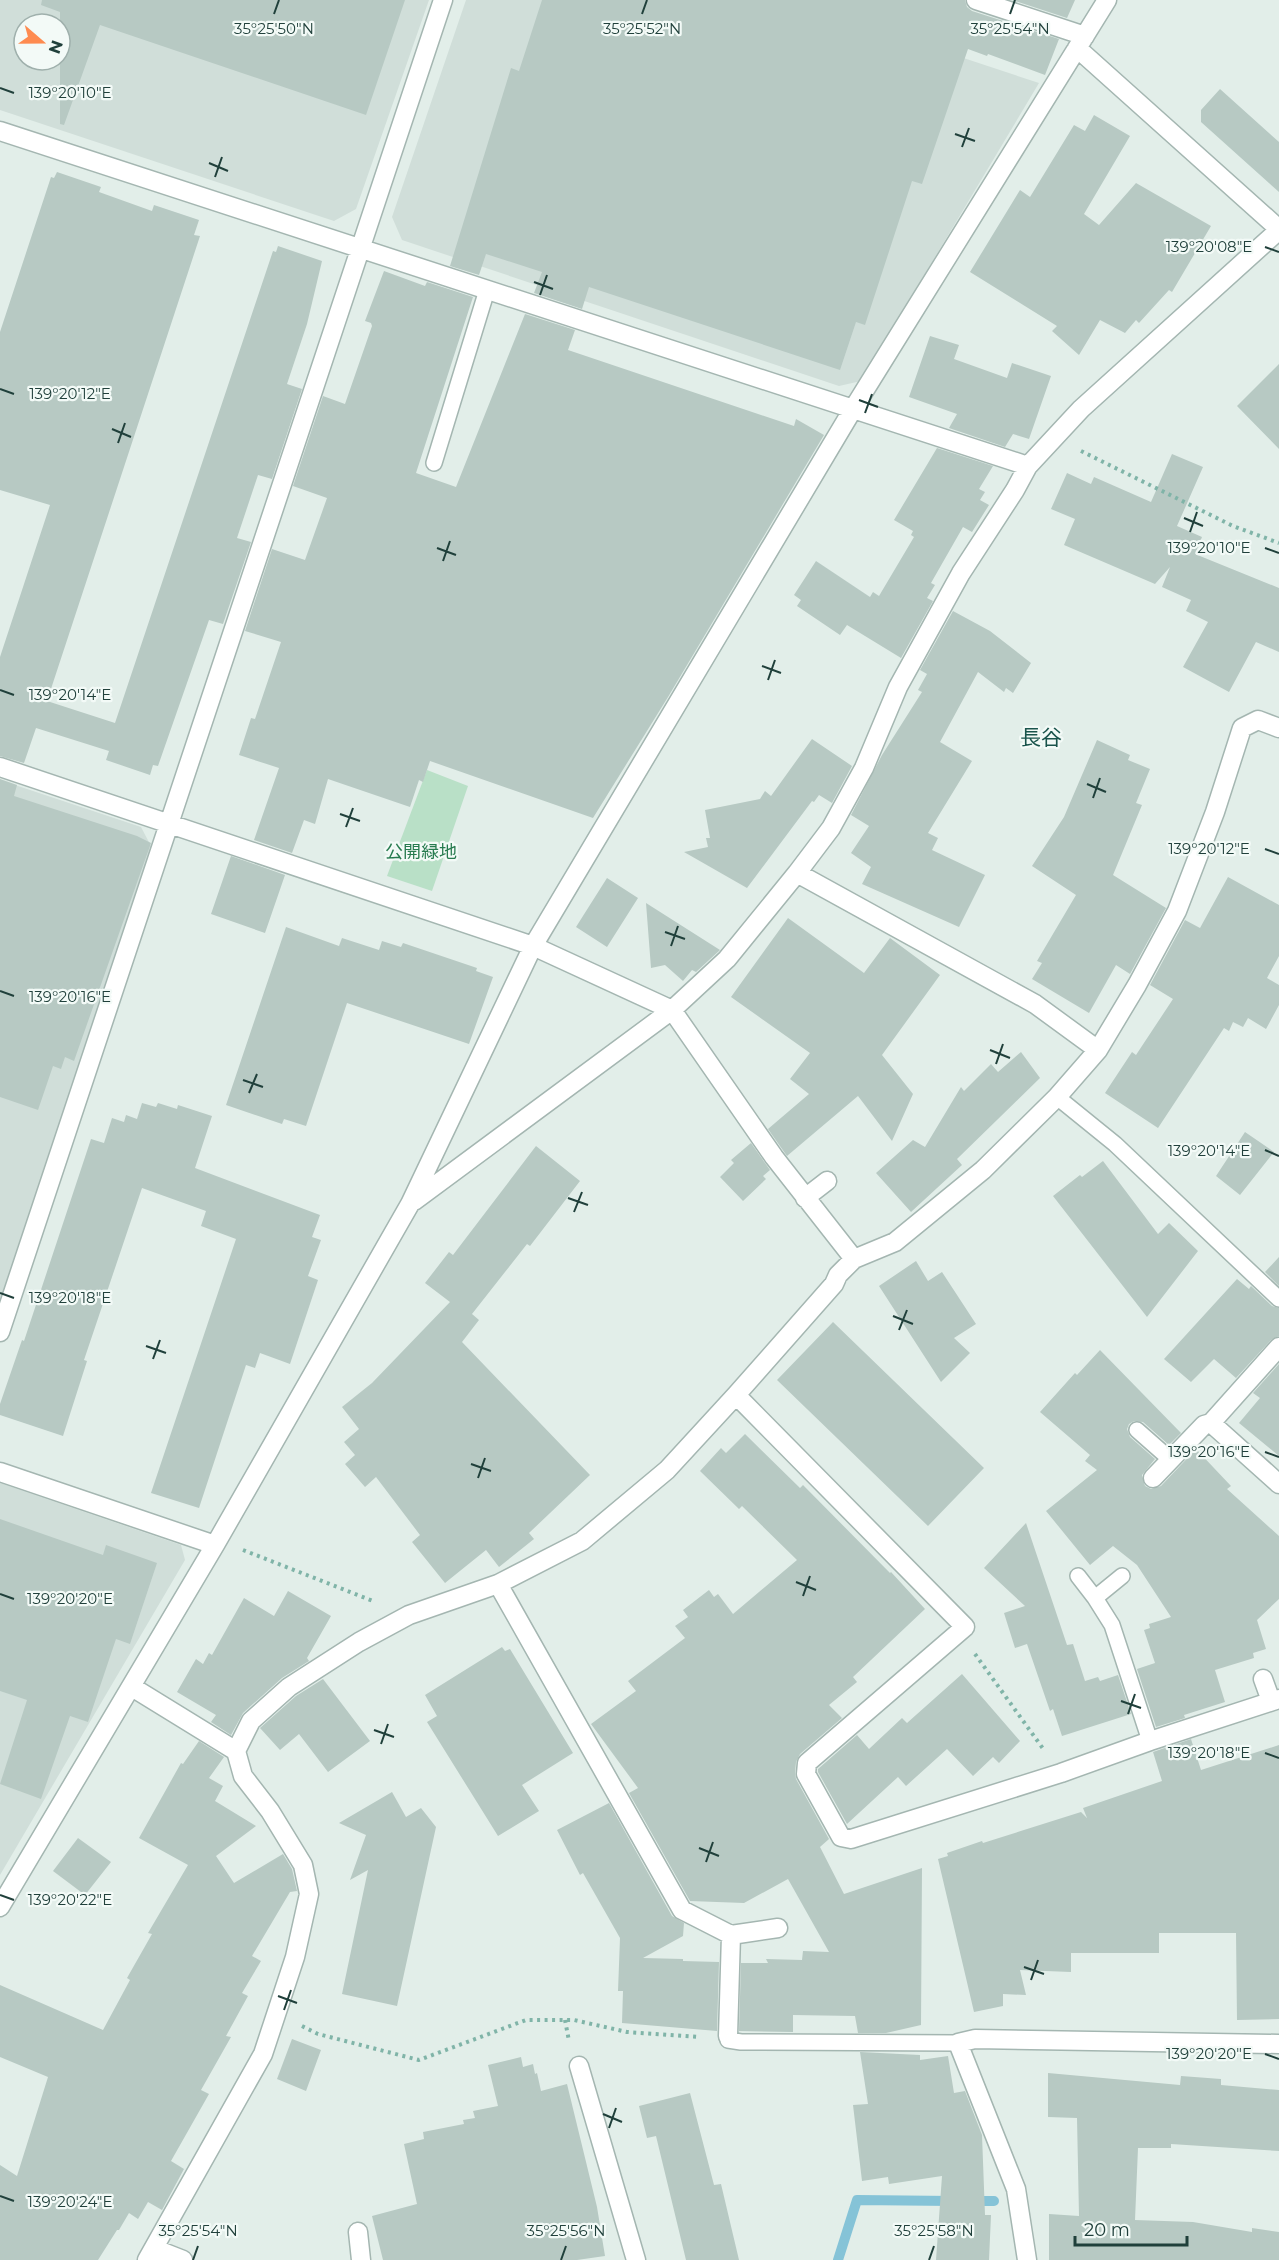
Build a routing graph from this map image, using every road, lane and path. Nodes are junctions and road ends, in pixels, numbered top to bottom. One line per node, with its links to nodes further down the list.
1 (443, 0): 7 (street)
2 (976, 0): 4 (street)
3 (1107, 0): 4 (street)
4 (1081, 42): 6 (street); 9 (street)
5 (0, 131): 7 (street)
6 (1279, 230): 10 (street)
7 (361, 249): 8 (street); 16 (street)
8 (487, 290): 9 (street); 11 (lane)
9 (853, 409): 12 (street); 18 (street)
10 (1058, 436): 12 (street); 13 (path)
11 (434, 463)
12 (1028, 466): 17 (street)
13 (1279, 543)
14 (1279, 728): 20 (street)
15 (0, 767): 16 (street)
16 (169, 824): 18 (street); 27 (street)
17 (797, 873): 19 (street); 20 (street)
18 (533, 946): 19 (street); 24 (street)
19 (672, 1010): 23 (street); 24 (street)
20 (1098, 1050): 21 (street)
21 (1058, 1097): 25 (street); 26 (lane)
22 (827, 1181): 23 (street)
23 (805, 1198): 25 (street)
24 (410, 1203): 36 (street)
25 (854, 1259): 29 (street)
26 (1279, 1299)
27 (0, 1332)
28 (1279, 1347): 30 (street)
29 (736, 1395): 39 (street); 42 (street)
30 (1211, 1423): 32 (street); 35 (street)
31 (1137, 1430): 32 (lane)
32 (1171, 1460): 34 (street)
33 (0, 1472): 36 (street)
34 (1153, 1478)
35 (1279, 1484)
36 (216, 1542): 41 (path); 44 (street)
37 (1078, 1576): 40 (lane)
38 (1122, 1576): 40 (lane)
39 (498, 1584): 41 (street); 51 (street)
40 (1095, 1598): 46 (lane)
41 (409, 1615): 47 (street)
42 (959, 1631): 48 (path); 48 (street)
43 (1263, 1679): 45 (street)
44 (132, 1687): 47 (street); 49 (street)
45 (1275, 1700): 46 (street)
46 (1150, 1741): 48 (street)
47 (236, 1751): 52 (street)
48 (1061, 1773)
49 (0, 1907)
50 (778, 1928): 51 (street)
51 (731, 1935): 53 (street)
52 (277, 2012): 53 (path); 58 (street)
53 (728, 2036): 54 (lane)
54 (958, 2043): 55 (street); 62 (street)
55 (1279, 2044)
56 (579, 2066): 61 (street)
57 (358, 2232): 60 (street)
58 (151, 2254): 59 (street)
59 (183, 2260)
60 (362, 2260)
61 (636, 2260)
62 (1027, 2260)

